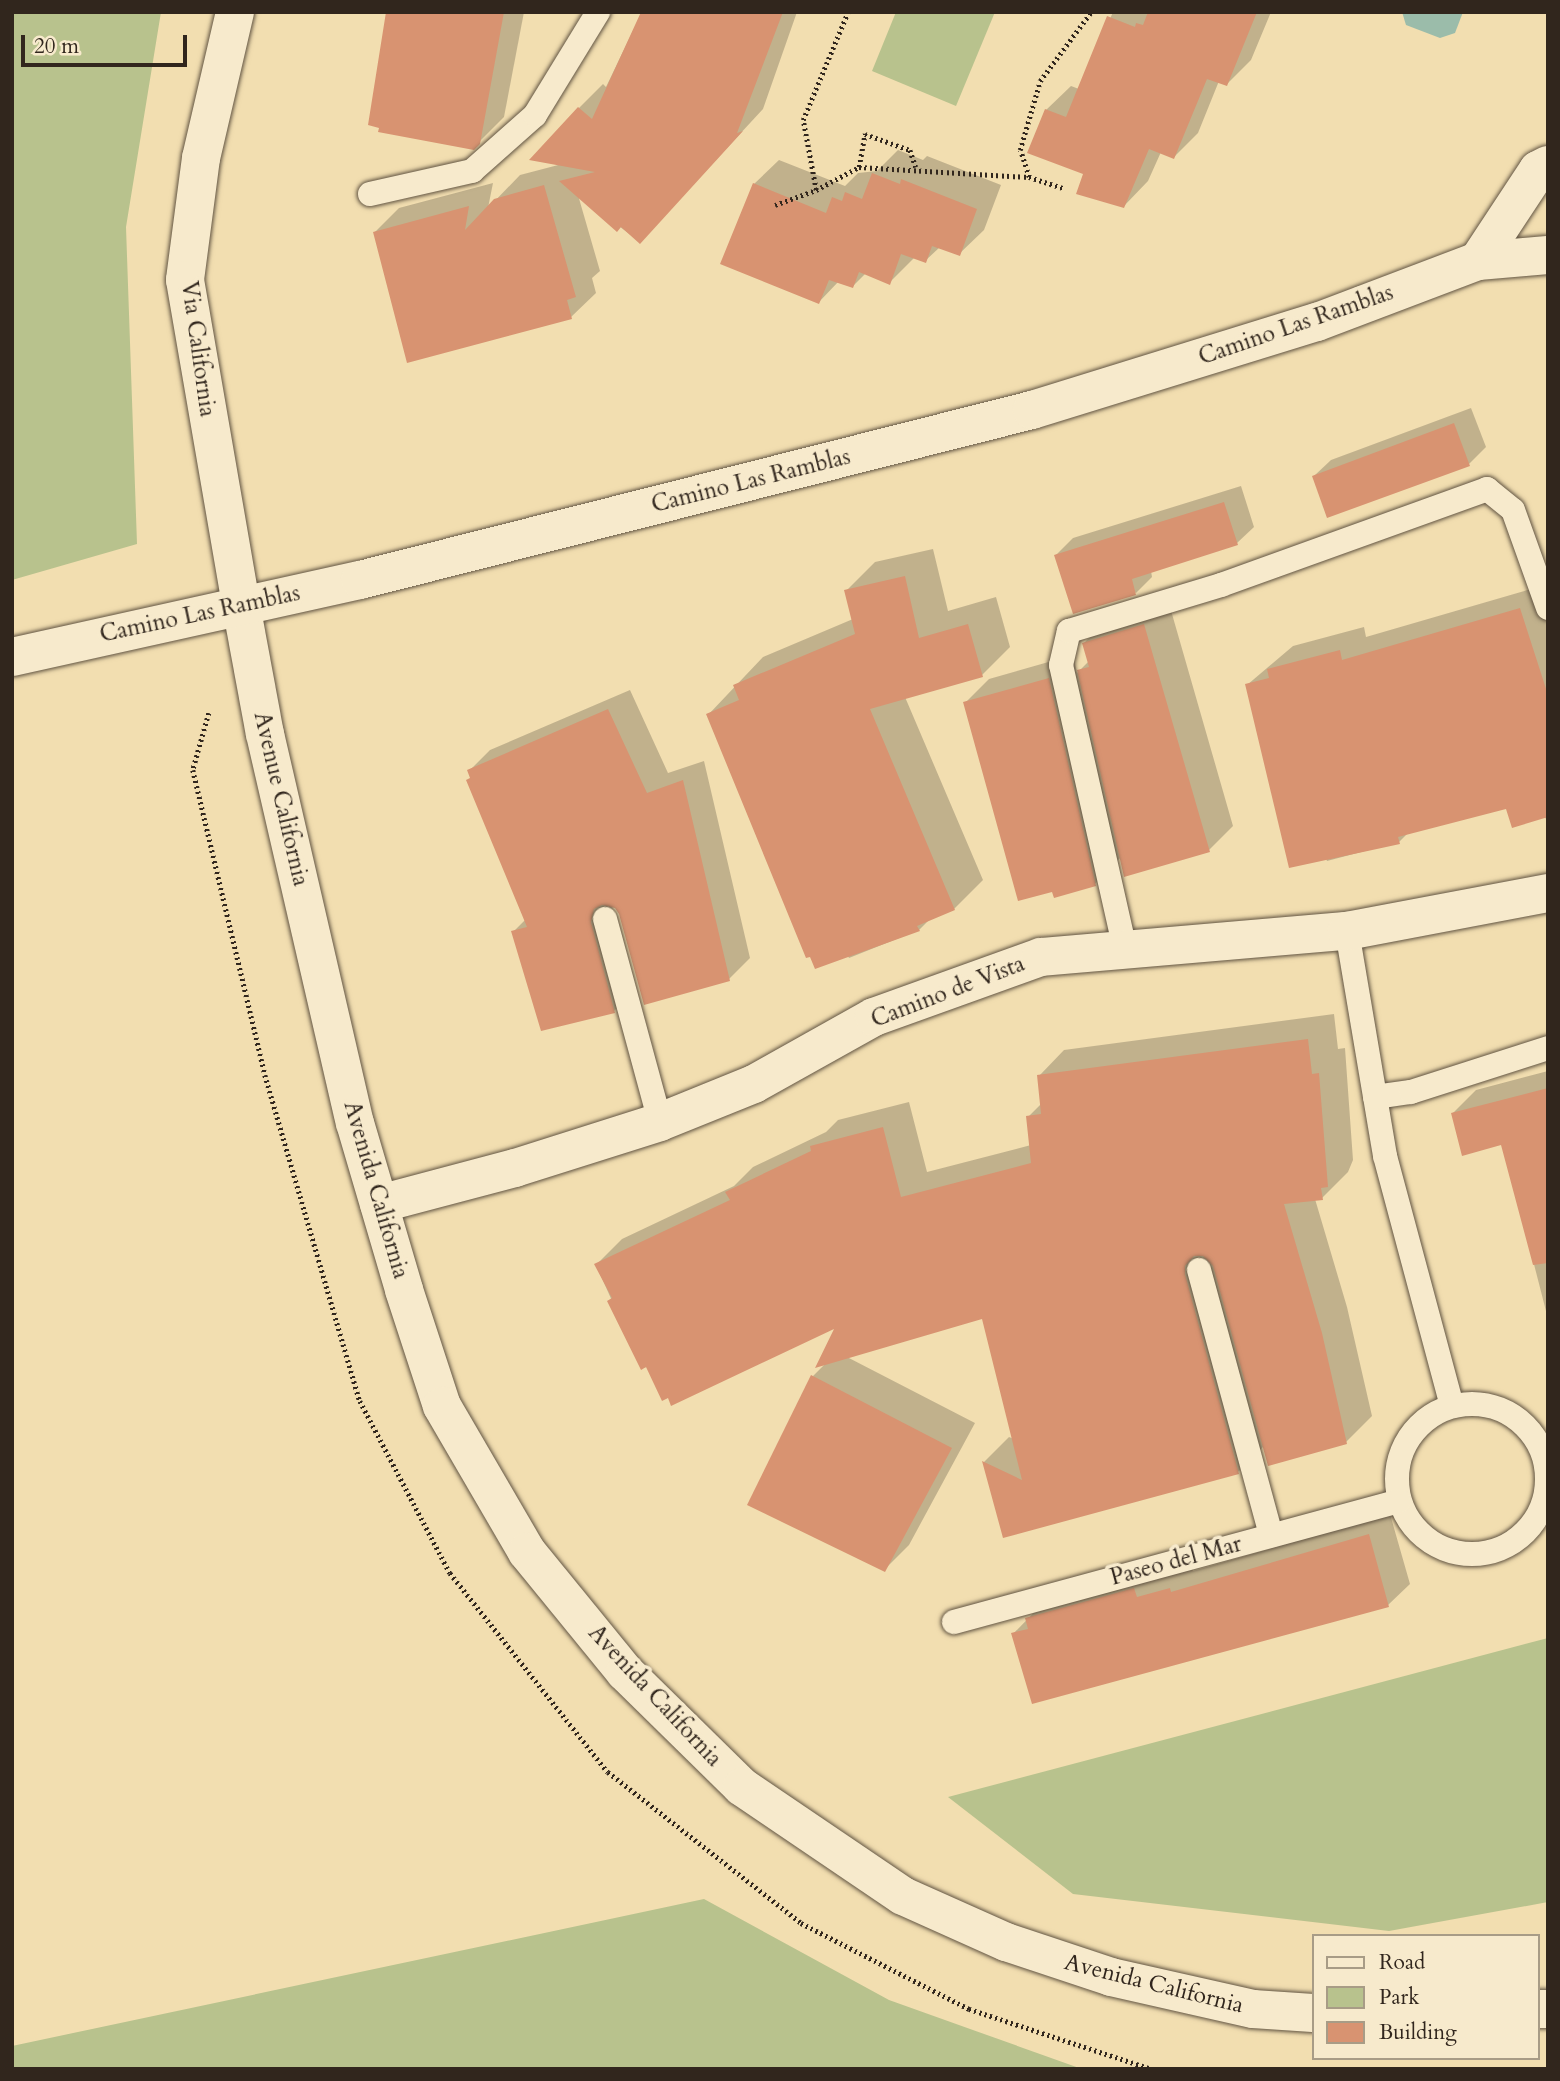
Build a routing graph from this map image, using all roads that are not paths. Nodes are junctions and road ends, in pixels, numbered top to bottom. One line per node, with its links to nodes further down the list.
1 (234, 12): 7 (street, Via California)
2 (598, 12): 4 (lane)
3 (1548, 165): 6 (street)
4 (370, 194)
5 (1548, 255): 6 (street, Camino Las Ramblas)
6 (1478, 261): 7 (street, Camino Las Ramblas)
7 (241, 605): 9 (street, Camino Las Ramblas); 14 (street, Avenue California)
8 (1548, 608): 13 (lane)
9 (12, 657)
10 (1548, 893): 12 (street, Camino de Vista)
11 (605, 919): 17 (lane)
12 (1347, 931): 13 (street, Camino de Vista); 16 (lane)
13 (1125, 949): 17 (street, Camino de Vista)
14 (326, 992): 18 (street, Avenida California)
15 (1548, 1048): 16 (lane)
16 (1374, 1097): 20 (lane)
17 (660, 1122): 18 (street, Camino de Vista)
18 (379, 1204): 25 (street, Avenida California)
19 (1199, 1269): 23 (lane)
20 (1452, 1406): 21 (lane); 22 (lane)
21 (1547, 1466): 22 (lane)
22 (1399, 1501): 23 (lane, Paseo del Mar)
23 (1271, 1535): 24 (lane, Paseo del Mar)
24 (954, 1622)
25 (1312, 2013)

